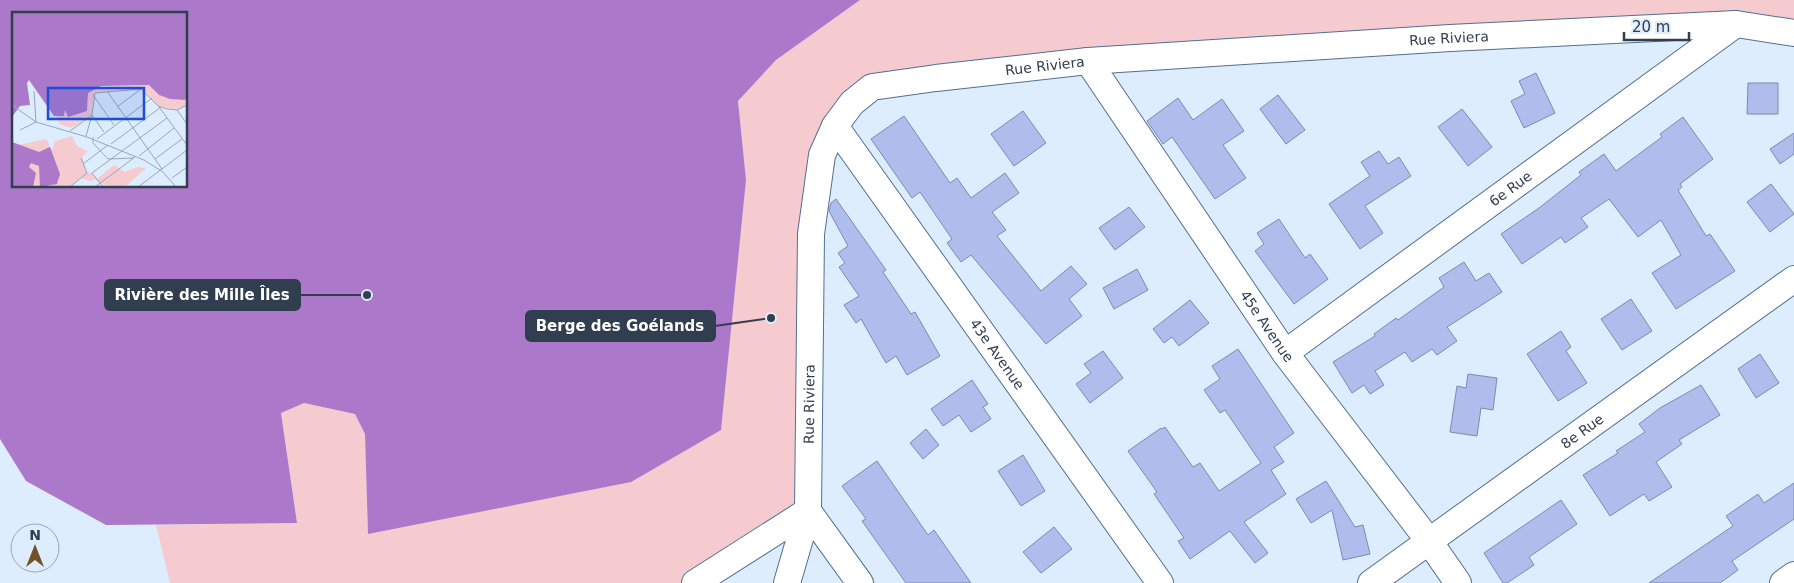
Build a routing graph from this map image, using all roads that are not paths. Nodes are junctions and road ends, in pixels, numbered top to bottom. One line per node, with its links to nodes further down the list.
1 (1736, 24): 2 (street, Rue Riviera); 3 (street, Rue Riviera); 6 (street, 6e Rue)
2 (1794, 33)
3 (1088, 61): 4 (street, Rue Riviera); 6 (street, 45e Avenue)
4 (835, 126): 7 (street, Rue Riviera); 13 (street, 43e Avenue)
5 (1794, 279): 8 (street, 8e Rue)
6 (1285, 353): 8 (street, 45e Avenue)
7 (808, 511): 10 (street); 11 (street, Rue Riviera); 12 (street)
8 (1429, 541): 14 (street, 8e Rue); 15 (street, 45e Avenue)
9 (1794, 575): 16 (street)
10 (695, 583)
11 (787, 583)
12 (860, 583)
13 (1160, 583)
14 (1370, 583)
15 (1458, 583)
16 (1783, 583)

